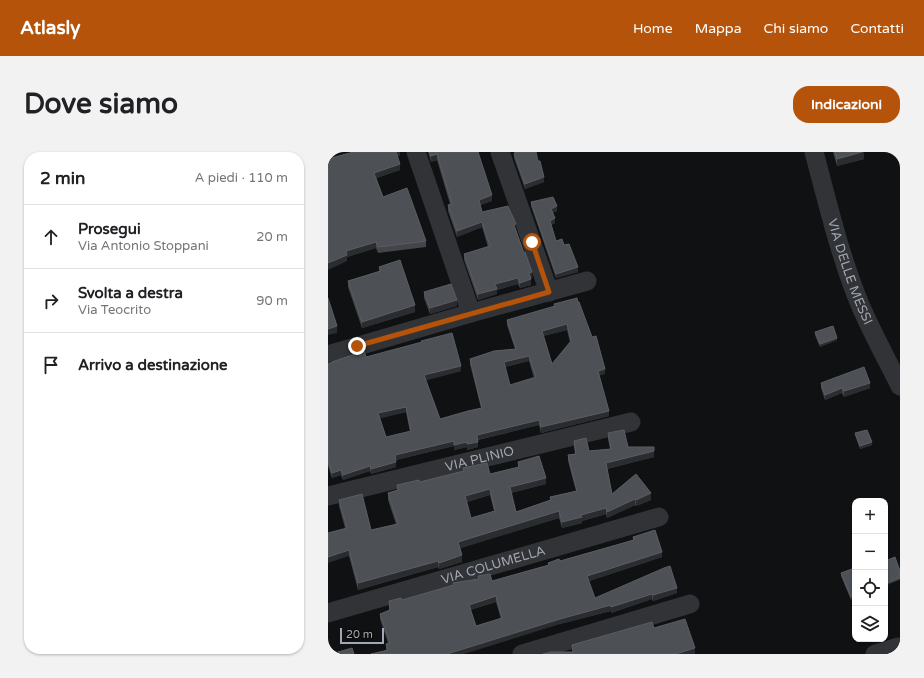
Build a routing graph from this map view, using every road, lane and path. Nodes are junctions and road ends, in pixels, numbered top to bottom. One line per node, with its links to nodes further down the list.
1 (416, 152): 6 (street)
2 (500, 152): 5 (street)
3 (814, 152): 8 (street, VIA DELLE MESSI)
4 (587, 281): 5 (street)
5 (549, 292): 6 (street)
6 (471, 313): 7 (street)
7 (328, 355)
8 (900, 386)
9 (631, 422): 10 (street, VIA PLINIO)
10 (328, 496)
11 (659, 518): 13 (street, VIA COLUMELLA)
12 (690, 604): 15 (street)
13 (328, 613)
14 (900, 652): 16 (street)
15 (522, 654)
16 (875, 654)

